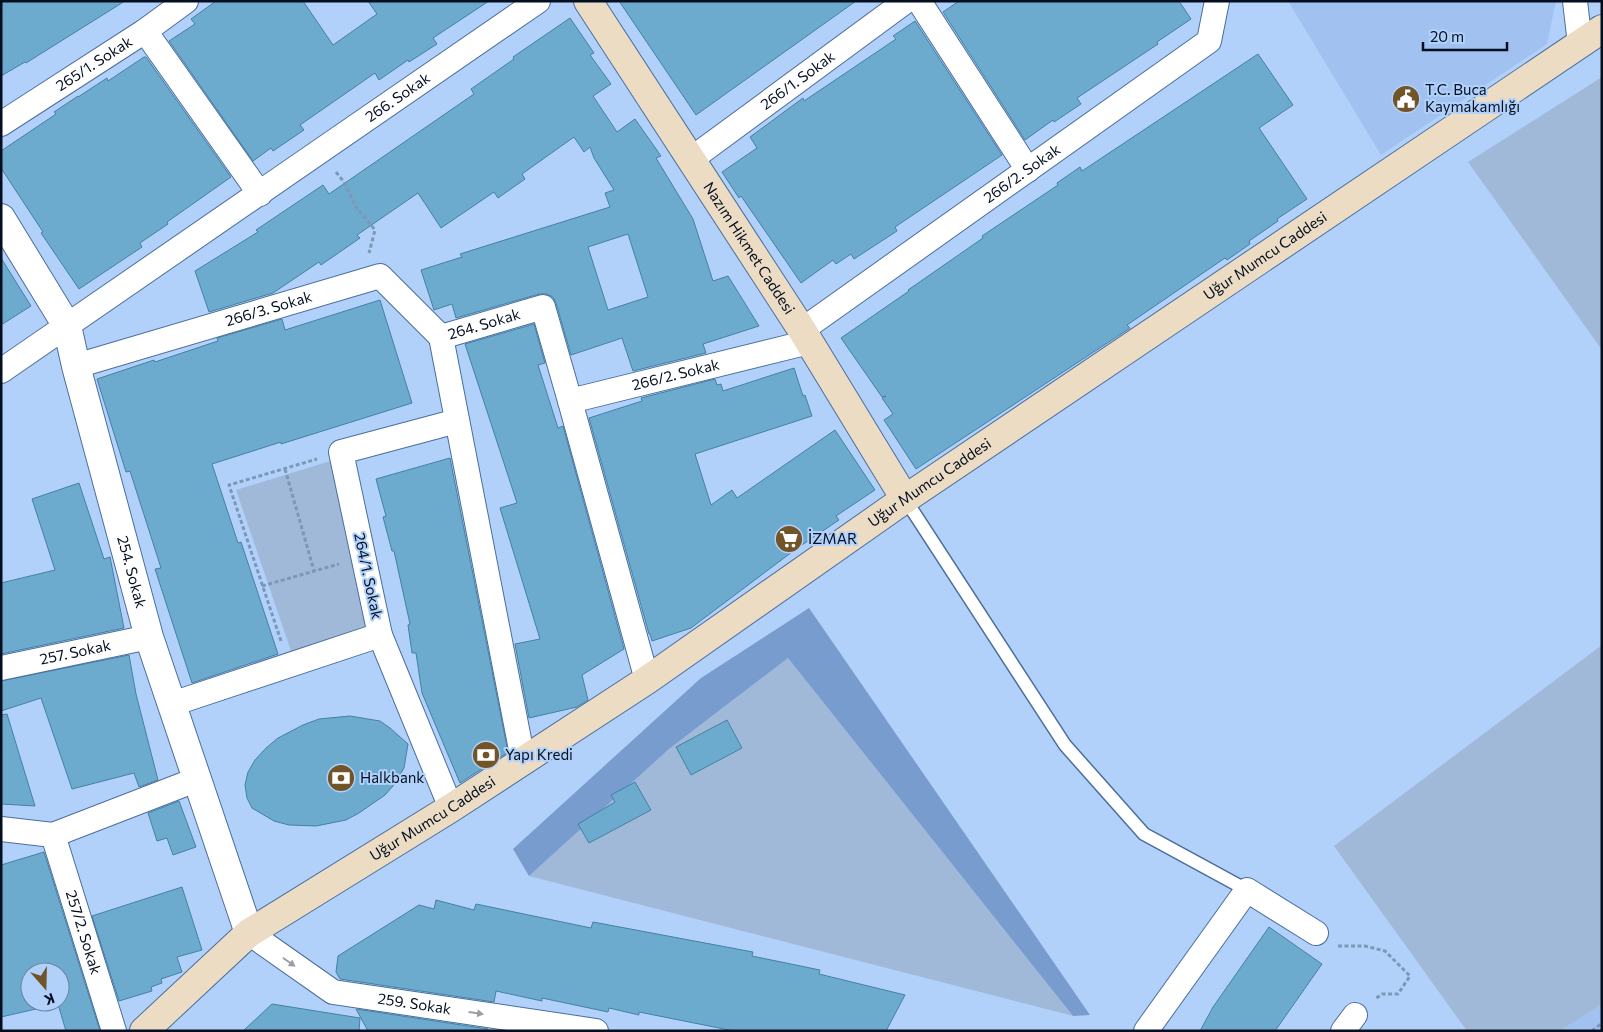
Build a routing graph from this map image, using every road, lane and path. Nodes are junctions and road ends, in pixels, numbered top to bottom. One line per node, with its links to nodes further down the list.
1 (186, 1): 9 (street, 265/1. Sokak)
2 (538, 1): 12 (street, 266. Sokak)
3 (588, 1): 13 (main road, Nazım Hikmet Caddesi)
4 (906, 1): 13 (street, 266/1. Sokak)
5 (919, 1): 14 (street)
6 (1217, 1): 14 (street, 266/2. Sokak)
7 (1575, 1): 10 (street)
8 (1602, 29): 10 (main road, Uğur Mumcu Caddesi)
9 (145, 31): 11 (street, 265/1. Sokak); 15 (street)
10 (1580, 44): 27 (main road, Uğur Mumcu Caddesi)
11 (1, 124)
12 (320, 152): 15 (street, 266. Sokak); 17 (path)
13 (690, 160): 20 (main road, Nazım Hikmet Caddesi)
14 (1028, 170): 20 (street, 266/2. Sokak)
15 (260, 194): 18 (street, 266. Sokak)
16 (1, 218): 18 (street, 254. Sokak)
17 (368, 279): 19 (street); 21 (street, 266/3. Sokak)
18 (67, 326): 21 (street, 254. Sokak); 22 (street, 266. Sokak)
19 (441, 336): 23 (street, 264. Sokak); 24 (street, 264. Sokak)
20 (806, 336): 23 (street, 266/2. Sokak); 27 (main road, Nazım Hikmet Caddesi)
21 (76, 366): 32 (street, 254. Sokak)
22 (1, 372)
23 (570, 401): 35 (street, 264. Sokak)
24 (457, 422): 25 (street); 37 (street, 264. Sokak)
25 (341, 452): 26 (path); 28 (street, 264/1. Sokak)
26 (285, 469): 29 (path); 30 (path)
27 (905, 499): 35 (main road, Uğur Mumcu Caddesi); 42 (lane)
28 (364, 557): 29 (path); 31 (street, 264/1. Sokak)
29 (314, 571): 30 (path)
30 (262, 586): 33 (path)
31 (380, 635): 33 (street); 39 (street, 264/1. Sokak)
32 (149, 637): 34 (street, 257. Sokak); 36 (street, 254. Sokak)
33 (289, 665): 36 (street)
34 (1, 668)
35 (647, 680): 37 (main road, Uğur Mumcu Caddesi)
36 (172, 704): 38 (street, 254. Sokak)
37 (523, 760): 39 (main road, Uğur Mumcu Caddesi)
38 (198, 779): 41 (street); 44 (street, 254. Sokak)
39 (451, 808): 44 (main road, Uğur Mumcu Caddesi)
40 (1, 829): 41 (street)
41 (53, 835): 47 (street, 257/2. Sokak)
42 (1248, 890): 43 (street); 50 (street)
43 (1316, 933): 45 (path)
44 (250, 934): 48 (main road, Uğur Mumcu Caddesi); 49 (street, 259. Sokak, one-way to 49)
45 (1349, 1023)
46 (1602, 1023): 51 (path)
47 (114, 1031)
48 (144, 1031)
49 (596, 1031)
50 (1146, 1031)
51 (1592, 1031)

